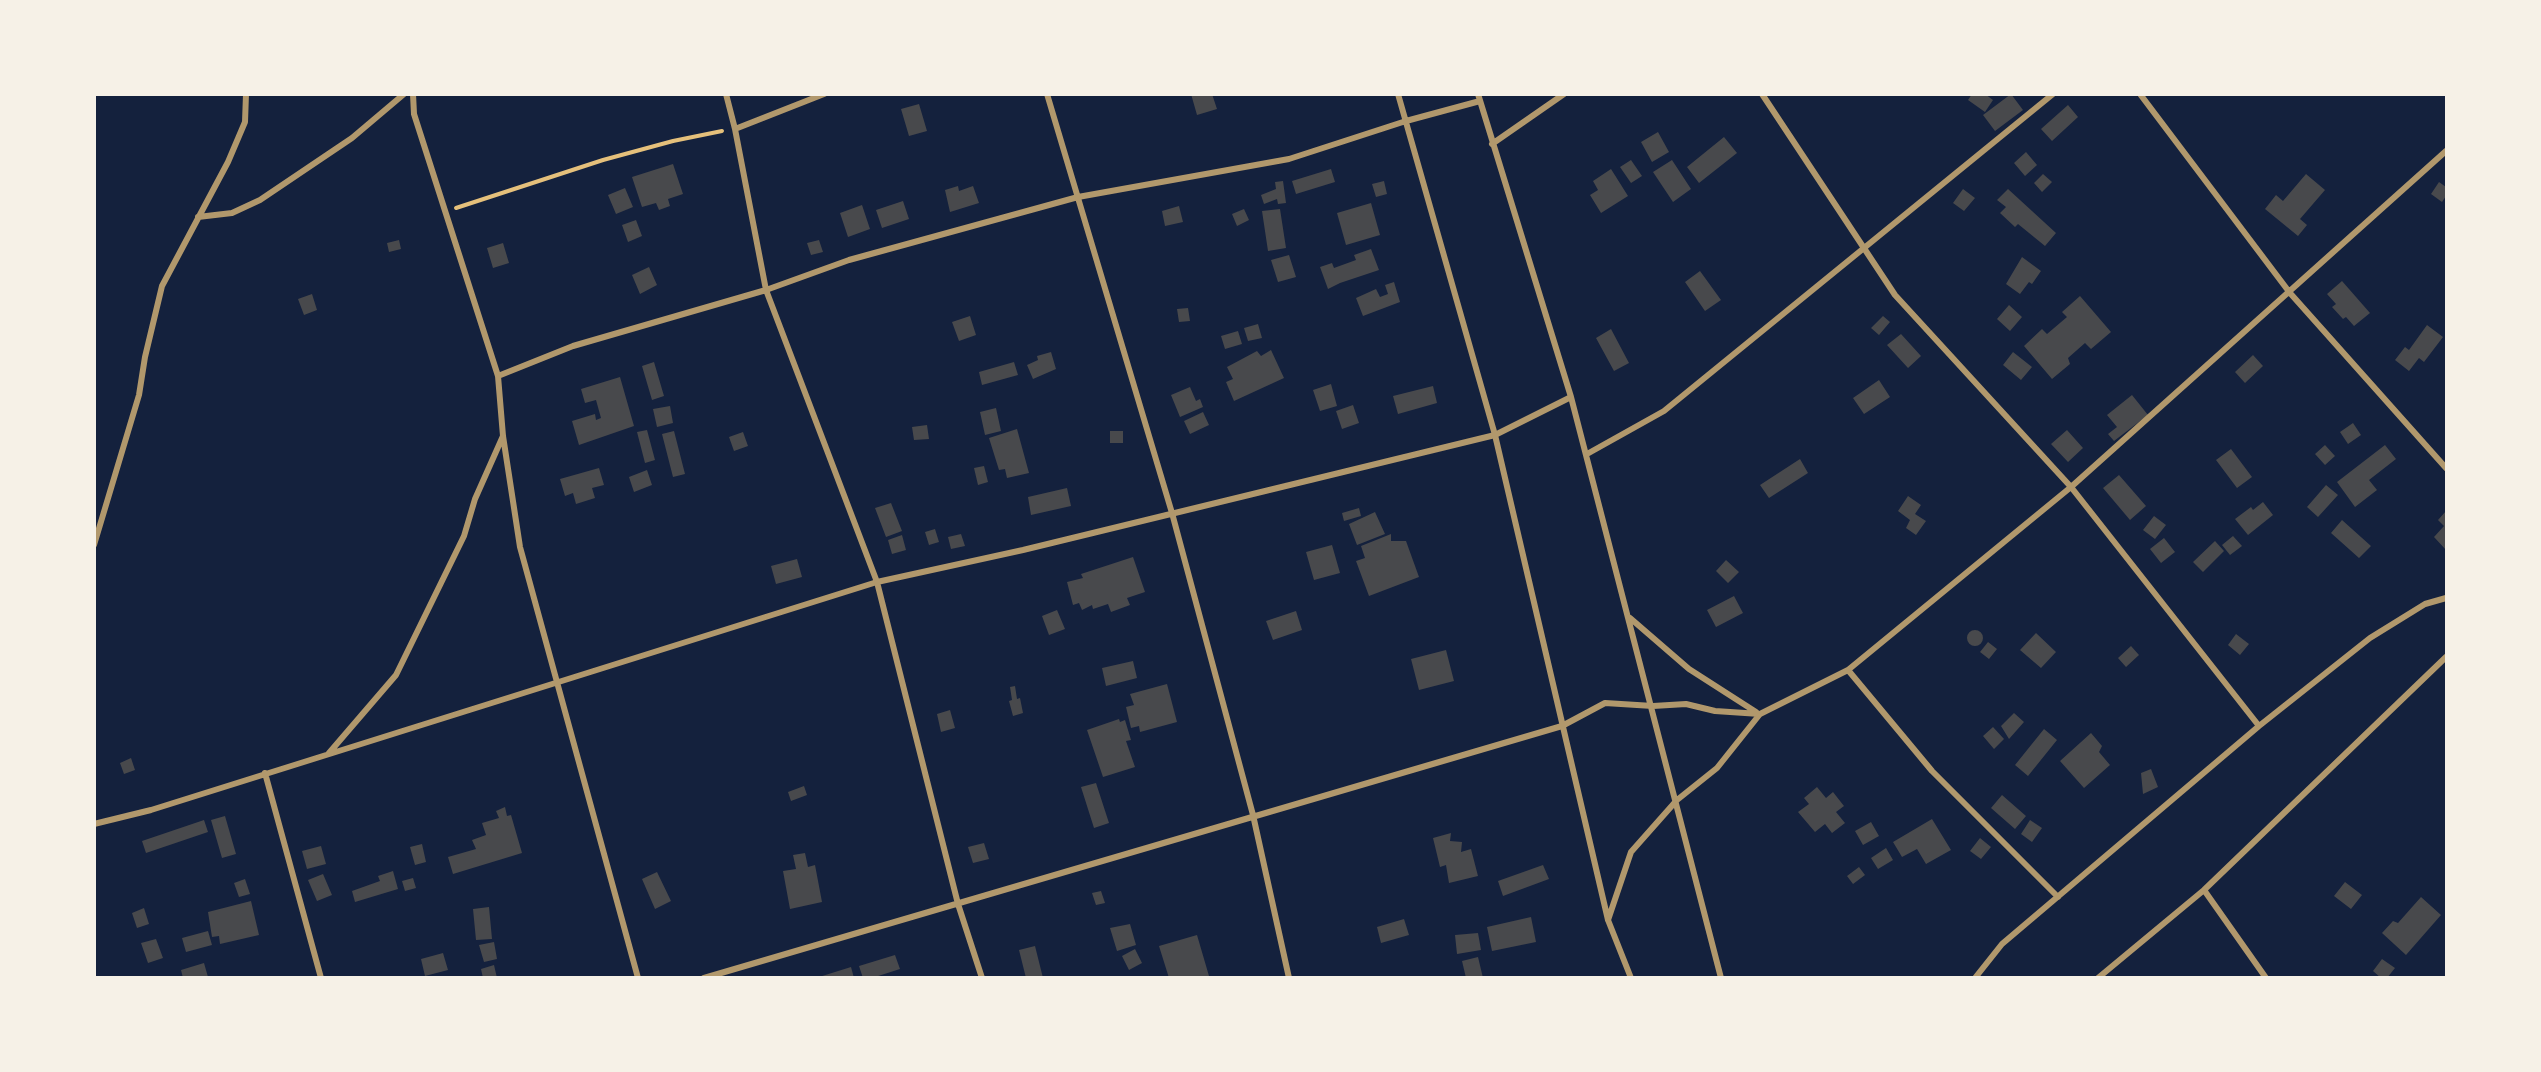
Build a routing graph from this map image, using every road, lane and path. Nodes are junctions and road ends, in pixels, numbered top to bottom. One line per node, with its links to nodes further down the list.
1 (246, 94): 19 (street)
2 (404, 94): 19 (street)
3 (413, 94): 18 (street)
4 (726, 94): 14 (street)
5 (824, 94): 14 (street)
6 (1047, 94): 17 (street)
7 (1398, 94): 13 (street)
8 (1564, 94): 15 (street)
9 (1762, 94): 20 (street)
10 (2053, 94): 20 (street)
11 (2140, 94): 22 (street)
12 (1479, 98): 13 (street); 15 (street)
13 (1406, 121): 17 (street); 25 (street)
14 (735, 129): 18 (path); 21 (street)
15 (1492, 144): 24 (street)
16 (2446, 151): 22 (street)
17 (1078, 197): 21 (street); 30 (street)
18 (445, 212): 23 (street)
19 (198, 218): 31 (street)
20 (1865, 250): 27 (street); 29 (street)
21 (766, 290): 23 (street); 32 (street)
22 (2289, 292): 28 (street); 29 (street)
23 (498, 375): 26 (street)
24 (1571, 397): 25 (street); 27 (street)
25 (1495, 435): 30 (street); 40 (street)
26 (503, 436): 37 (street); 42 (street)
27 (1587, 454): 34 (street)
28 (2446, 468)
29 (2071, 487): 36 (street); 41 (street)
30 (1172, 513): 32 (street); 45 (street)
31 (94, 545)
32 (878, 582): 37 (street); 49 (street)
33 (2446, 598): 41 (street)
34 (1629, 617): 38 (street); 39 (street)
35 (2446, 657): 47 (street)
36 (1848, 670): 39 (street); 48 (street)
37 (556, 681): 42 (street); 52 (street)
38 (1653, 706): 39 (street); 40 (street); 44 (street)
39 (1760, 714): 44 (street)
40 (1562, 726): 45 (street); 50 (street)
41 (2259, 726): 48 (street)
42 (329, 753): 43 (street)
43 (265, 773): 46 (street); 51 (street)
44 (1677, 800): 50 (street); 57 (street)
45 (1253, 815): 49 (street); 55 (street)
46 (94, 824)
47 (2204, 890): 59 (street); 60 (street)
48 (2058, 897): 58 (street)
49 (958, 904): 53 (street); 54 (street)
50 (1608, 920): 56 (street)
51 (321, 978)
52 (638, 978)
53 (704, 978)
54 (982, 978)
55 (1289, 978)
56 (1631, 978)
57 (1722, 978)
58 (1975, 978)
59 (2098, 978)
60 (2266, 978)

